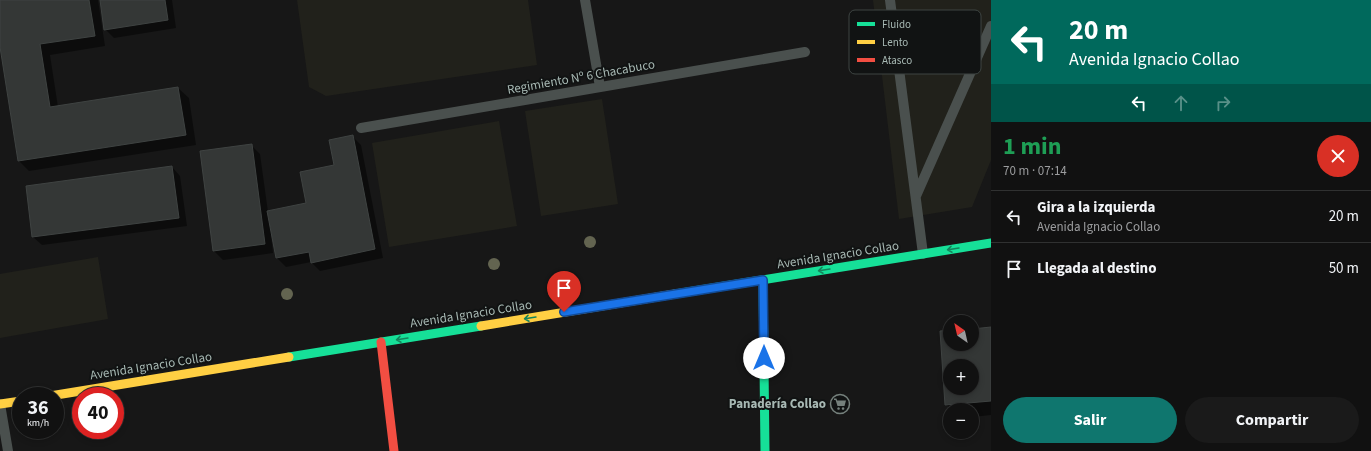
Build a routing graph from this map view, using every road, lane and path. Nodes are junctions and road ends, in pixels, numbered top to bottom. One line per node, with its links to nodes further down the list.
1 (585, 0): 9 (lane)
2 (890, 0): 3 (lane)
3 (891, 10)
4 (991, 26): 5 (lane)
5 (981, 49)
6 (805, 52): 9 (lane, Regimiento Nº 6 Chacabuco)
7 (900, 74): 11 (lane)
8 (970, 74): 11 (lane)
9 (600, 87): 10 (lane, Regimiento Nº 6 Chacabuco)
10 (360, 128)
11 (916, 196): 13 (lane)
12 (991, 243): 13 (main road, Avenida Ignacio Collao, one-way to 13)
13 (923, 254): 14 (main road, Avenida Ignacio Collao, one-way to 14)
14 (763, 280): 15 (main road, Avenida Ignacio Collao, one-way to 15); 21 (main road)
15 (381, 342): 16 (main road, Avenida Ignacio Collao); 20 (main road)
16 (64, 394)
17 (12, 402): 18 (main road)
18 (0, 404): 19 (lane)
19 (8, 451)
20 (394, 451)
21 (765, 451)

